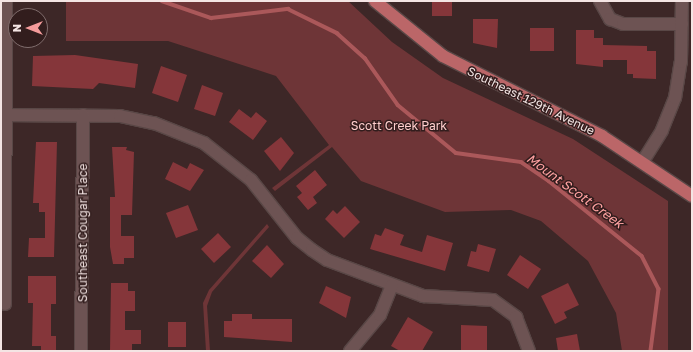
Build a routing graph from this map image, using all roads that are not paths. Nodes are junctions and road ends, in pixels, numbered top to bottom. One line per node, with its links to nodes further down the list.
1 (6, 1): 7 (street)
2 (375, 1): 9 (main road, Southeast 129th Avenue)
3 (600, 1): 5 (street)
4 (682, 1): 5 (street)
5 (682, 24): 6 (street)
6 (687, 44): 9 (street)
7 (3, 115): 8 (street); 12 (street)
8 (83, 115): 11 (street); 13 (street, Southeast Cougar Place)
9 (643, 161): 10 (main road, Southeast 129th Avenue)
10 (692, 196)
11 (392, 285): 14 (street); 15 (street)
12 (5, 304)
13 (81, 351)
14 (350, 351)
15 (529, 351)

